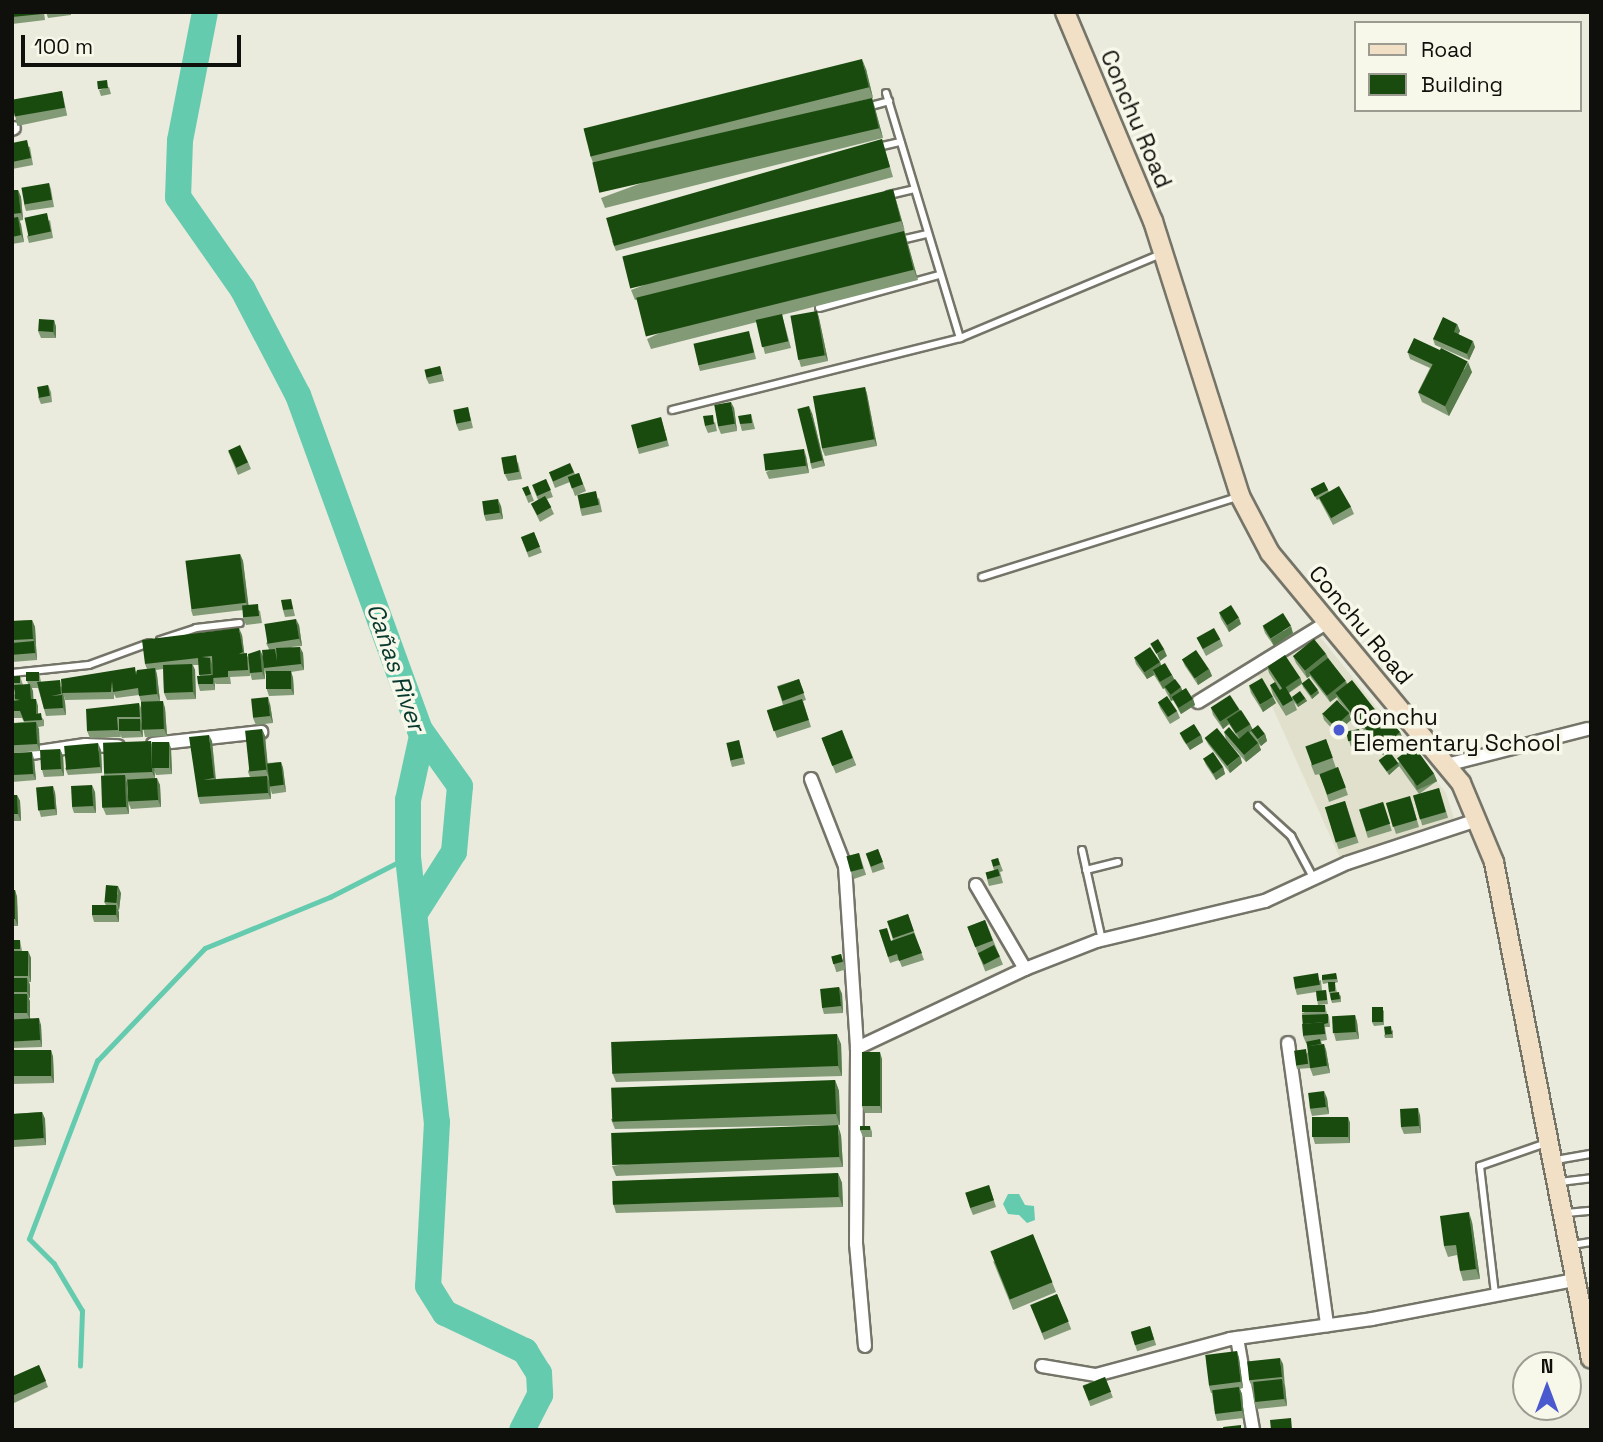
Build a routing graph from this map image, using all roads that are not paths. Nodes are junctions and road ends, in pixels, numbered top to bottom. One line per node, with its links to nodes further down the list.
1 (1065, 12): 11 (main road, Conchu Road)
2 (886, 93): 3 (lane)
3 (889, 102): 4 (lane); 5 (lane)
4 (863, 107)
5 (900, 142): 6 (lane); 7 (lane)
6 (863, 151)
7 (914, 189): 8 (lane); 9 (lane)
8 (876, 198)
9 (927, 234): 10 (lane); 12 (lane)
10 (888, 243)
11 (1162, 253): 14 (lane); 16 (main road, Conchu Road)
12 (939, 275): 13 (lane); 14 (lane)
13 (819, 308)
14 (960, 338): 15 (lane)
15 (672, 410)
16 (1240, 496): 17 (lane); 19 (main road, Conchu Road)
17 (982, 577)
18 (240, 623): 20 (lane)
19 (1325, 623): 21 (street); 25 (main road, Conchu Road)
20 (12, 673)
21 (1198, 702)
22 (1587, 729): 25 (street)
23 (261, 732): 24 (street)
24 (12, 756)
25 (1446, 765): 28 (main road, Conchu Road)
26 (811, 779): 37 (street)
27 (1258, 806): 32 (lane)
28 (1478, 820): 32 (street); 38 (main road, Conchu Road)
29 (1082, 850): 31 (lane)
30 (1118, 862): 31 (lane)
31 (1086, 870): 34 (lane)
32 (1314, 881): 34 (street)
33 (976, 885): 35 (street)
34 (1102, 940): 35 (street)
35 (1025, 969): 37 (street)
36 (1289, 1042): 49 (street)
37 (857, 1048): 51 (street)
38 (1547, 1142): 40 (main road, Conchu Road); 48 (lane)
39 (1591, 1154): 40 (lane)
40 (1550, 1161): 42 (main road, Conchu Road)
41 (1591, 1178): 42 (lane)
42 (1555, 1182): 44 (main road, Conchu Road)
43 (1591, 1211): 44 (lane)
44 (1561, 1214): 46 (main road, Conchu Road)
45 (1591, 1242): 46 (lane)
46 (1567, 1245): 47 (main road, Conchu Road)
47 (1574, 1280): 48 (street); 52 (main road, Conchu Road)
48 (1495, 1296): 49 (street)
49 (1327, 1325): 50 (street)
50 (1237, 1338): 53 (street); 54 (street)
51 (865, 1346)
52 (1591, 1359)
53 (1042, 1366)
54 (1253, 1430)

